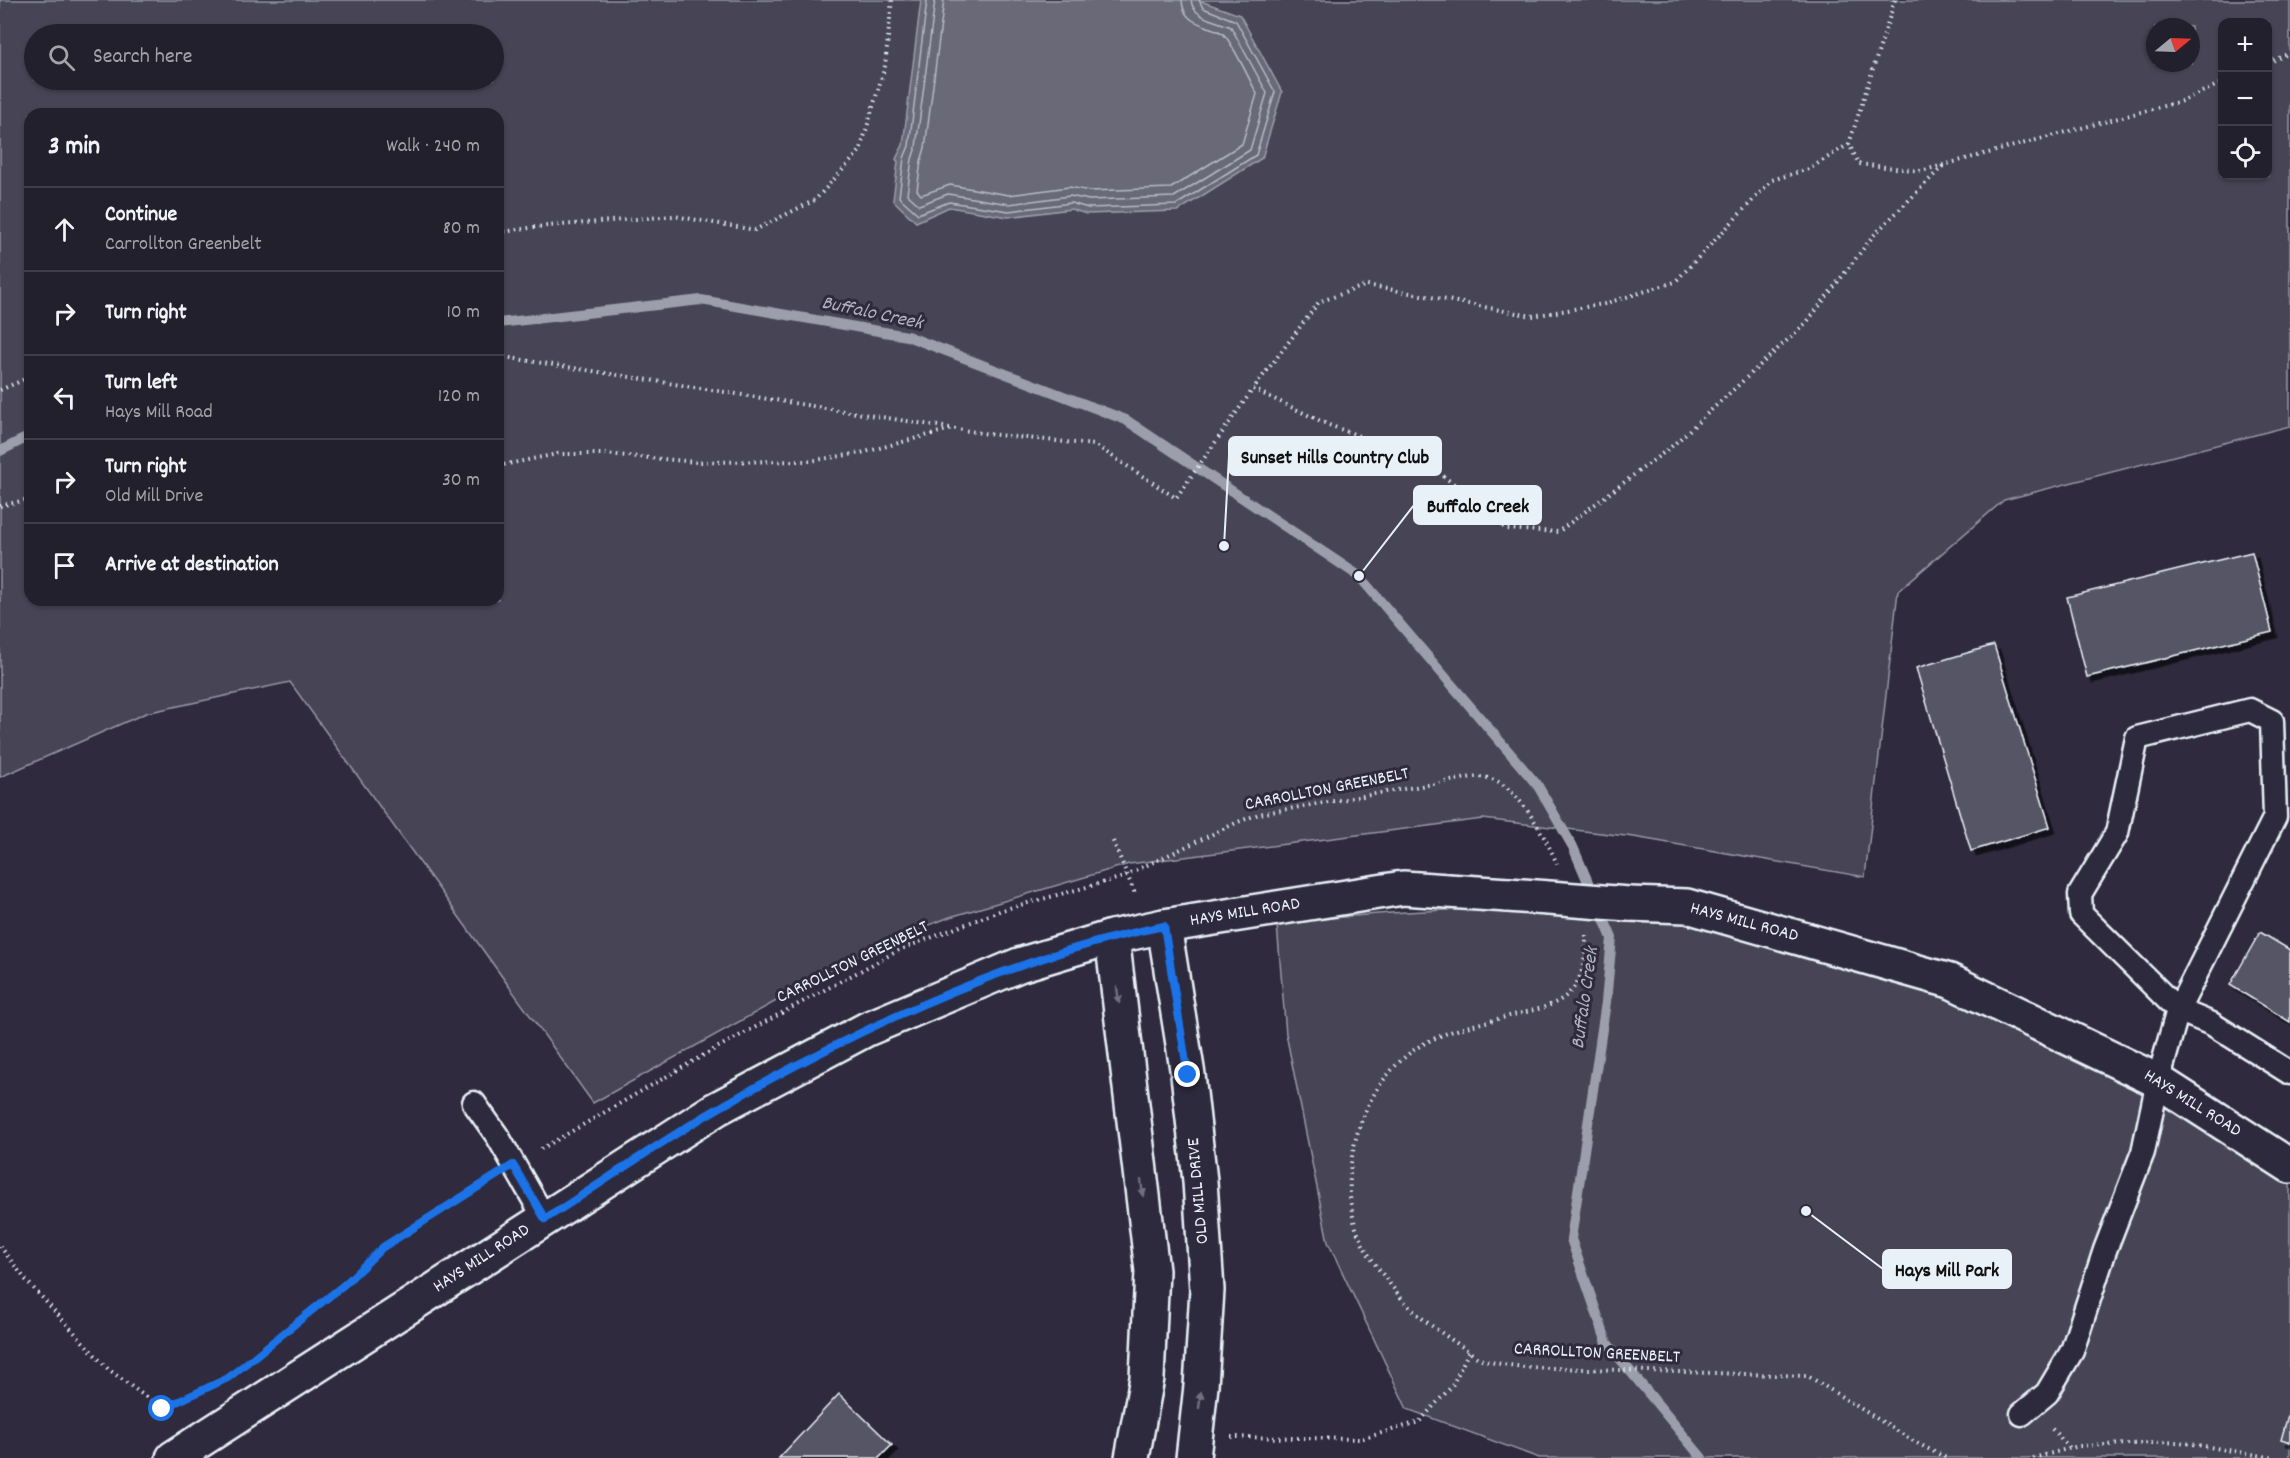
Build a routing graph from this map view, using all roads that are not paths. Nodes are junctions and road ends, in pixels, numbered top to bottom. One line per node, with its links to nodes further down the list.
1 (1155, 928): 2 (street, HAYS MILL ROAD); 5 (street, HAYS MILL ROAD, bridge); 10 (street, OLD MILL DRIVE, one-way to 1)
2 (1112, 937): 8 (street, HAYS MILL ROAD); 12 (street, one-way to 12)
3 (2178, 1010): 3 (lane); 4 (lane); 5 (lane)
4 (2290, 1073)
5 (2158, 1081): 7 (street, HAYS MILL ROAD); 9 (lane)
6 (474, 1103): 8 (lane)
7 (2290, 1166)
8 (545, 1219): 11 (street, HAYS MILL ROAD)
9 (2022, 1414)
10 (1194, 1447)
11 (173, 1458)
12 (1132, 1458)

